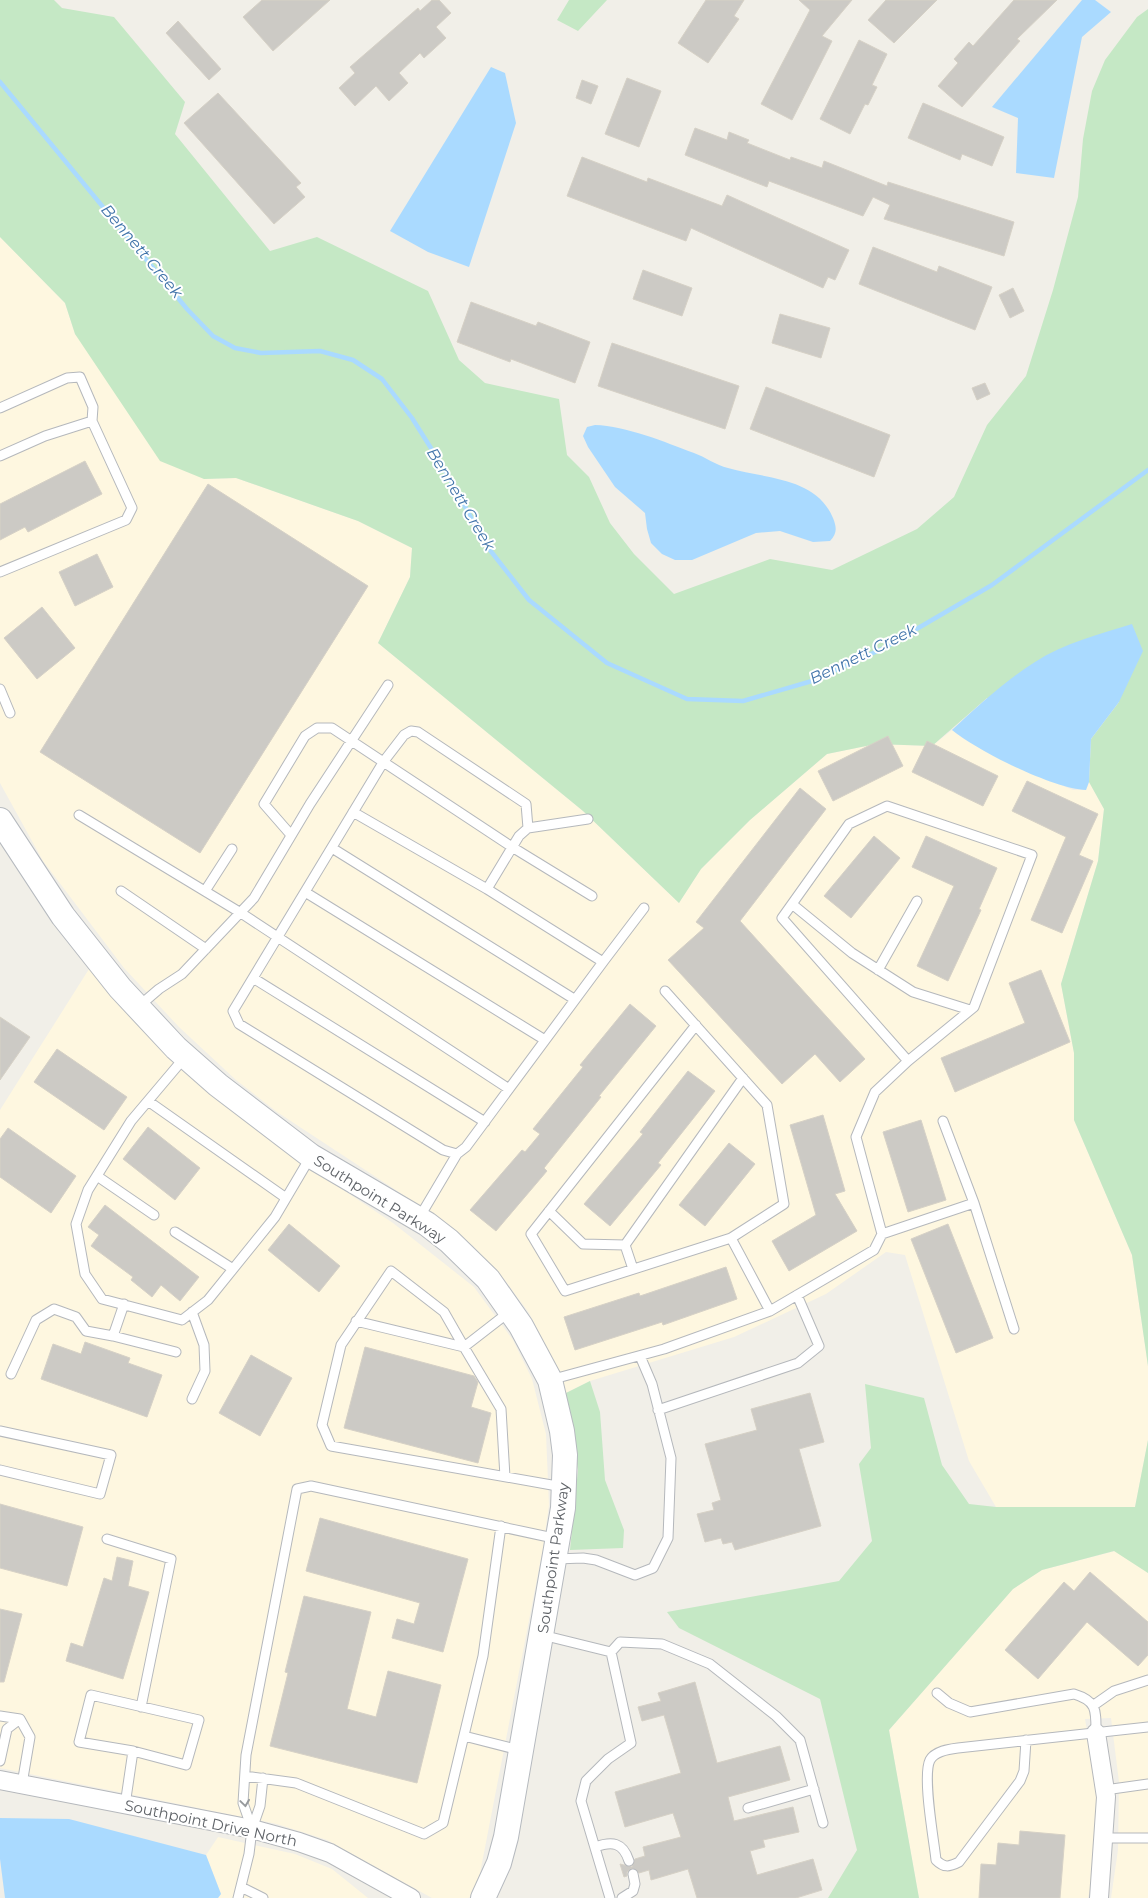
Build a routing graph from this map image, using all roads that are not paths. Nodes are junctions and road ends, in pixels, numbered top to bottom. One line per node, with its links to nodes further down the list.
1 (0, 408): 2 (lane)
2 (92, 421): 3 (lane); 4 (lane)
3 (0, 456)
4 (0, 572)
5 (388, 685): 8 (lane)
6 (0, 689): 7 (lane)
7 (10, 713)
8 (351, 740): 9 (lane); 15 (lane); 15 (lane)
9 (384, 761): 10 (lane); 14 (lane); 16 (lane)
10 (353, 812): 17 (lane); 19 (lane)
11 (79, 815): 21 (lane)
12 (588, 819): 14 (lane)
13 (2, 828): 35 (main road, Southpoint Parkway)
14 (528, 828): 16 (lane)
15 (291, 835): 27 (lane)
16 (512, 847): 19 (lane); 23 (lane)
17 (332, 848): 22 (lane); 34 (lane)
18 (232, 849): 21 (lane)
19 (487, 888): 30 (lane)
20 (121, 891): 29 (lane)
21 (205, 891): 27 (lane)
22 (305, 892): 28 (lane); 38 (lane)
23 (592, 896)
24 (917, 901): 31 (lane)
25 (792, 904): 31 (lane); 36 (lane); 40 (lane)
26 (644, 908): 30 (lane)
27 (241, 913): 28 (lane); 29 (lane)
28 (278, 937): 32 (lane); 42 (lane)
29 (206, 949): 35 (lane)
30 (602, 962): 34 (lane)
31 (878, 970): 36 (lane)
32 (253, 978): 45 (lane); 46 (lane)
33 (665, 991): 37 (lane)
34 (574, 999): 38 (lane)
35 (138, 1007): 39 (main road, Southpoint Parkway)
36 (970, 1010): 40 (lane)
37 (696, 1026): 41 (lane); 51 (lane)
38 (545, 1040): 42 (lane)
39 (185, 1056): 43 (lane); 47 (main road, Southpoint Parkway)
40 (908, 1061): 55 (lane)
41 (743, 1078): 56 (lane); 57 (lane)
42 (509, 1089): 45 (lane)
43 (148, 1101): 48 (lane); 49 (lane)
44 (943, 1121): 50 (lane)
45 (485, 1122): 46 (lane)
46 (457, 1154): 53 (lane)
47 (311, 1156): 49 (lane); 53 (main road, Southpoint Parkway)
48 (97, 1176): 52 (lane); 61 (lane)
49 (286, 1198): 59 (lane)
50 (974, 1203): 55 (lane); 66 (lane)
51 (549, 1211): 57 (lane); 58 (lane)
52 (154, 1215)
53 (418, 1219): 62 (main road, Southpoint Parkway)
54 (175, 1232): 59 (lane)
55 (882, 1234): 60 (lane)
56 (731, 1238): 58 (lane); 63 (lane)
57 (625, 1245): 58 (lane)
58 (633, 1269)
59 (233, 1270): 64 (lane)
60 (797, 1295): 63 (lane); 74 (lane)
61 (124, 1304): 64 (lane); 67 (lane)
62 (511, 1310): 68 (lane); 72 (main road, Southpoint Parkway)
63 (770, 1311): 70 (lane)
64 (192, 1312): 73 (lane)
65 (356, 1321): 68 (lane); 68 (lane); 77 (lane)
66 (1014, 1329)
67 (113, 1336): 69 (lane); 71 (lane)
68 (464, 1347): 77 (lane)
69 (176, 1352)
70 (640, 1356): 72 (lane); 74 (lane)
71 (11, 1374)
72 (550, 1380): 78 (main road, Southpoint Parkway)
73 (192, 1399)
74 (658, 1410): 81 (lane)
75 (0, 1431): 76 (lane)
76 (0, 1470)
77 (505, 1477): 78 (lane)
78 (565, 1487): 81 (main road, Southpoint Parkway)
79 (501, 1526): 81 (lane); 92 (lane); 97 (lane)
80 (107, 1539): 87 (lane)
81 (557, 1549): 82 (main road, Southpoint Parkway)
82 (542, 1635): 83 (lane); 95 (main road, Southpoint Parkway)
83 (611, 1652): 102 (lane); 110 (lane)
84 (1148, 1680): 86 (lane)
85 (937, 1693): 86 (lane)
86 (1094, 1705): 91 (lane)
87 (141, 1707): 94 (lane); 94 (lane)
88 (0, 1716): 89 (lane)
89 (20, 1719): 96 (lane); 100 (lane)
90 (1148, 1727): 91 (lane)
91 (1096, 1733): 93 (lane); 103 (street)
92 (464, 1736): 95 (lane); 98 (lane)
93 (1026, 1740): 93 (lane)
94 (133, 1751): 104 (lane)
95 (521, 1751): 117 (main road, Southpoint Parkway)
96 (0, 1761)
97 (245, 1776): 98 (lane); 107 (lane, one-way to 107)
98 (262, 1778): 107 (lane)
99 (0, 1780): 100 (street, Southpoint Drive North)
100 (22, 1784): 104 (street, Southpoint Drive North)
101 (1148, 1784): 103 (lane)
102 (814, 1789): 105 (lane); 106 (lane)
103 (1105, 1790): 108 (street)
104 (125, 1805): 107 (street, Southpoint Drive North)
105 (748, 1808)
106 (823, 1823)
107 (252, 1829): 113 (lane); 116 (street, Southpoint Drive North)
108 (1103, 1838): 109 (lane); 120 (street)
109 (1148, 1838)
110 (595, 1847): 111 (lane); 118 (lane)
111 (629, 1861)
112 (633, 1874): 119 (lane)
113 (240, 1887): 114 (lane); 115 (lane)
114 (238, 1898)
115 (263, 1898)
116 (411, 1898)
117 (483, 1898)
118 (610, 1898)
119 (622, 1898)
120 (1099, 1898)

